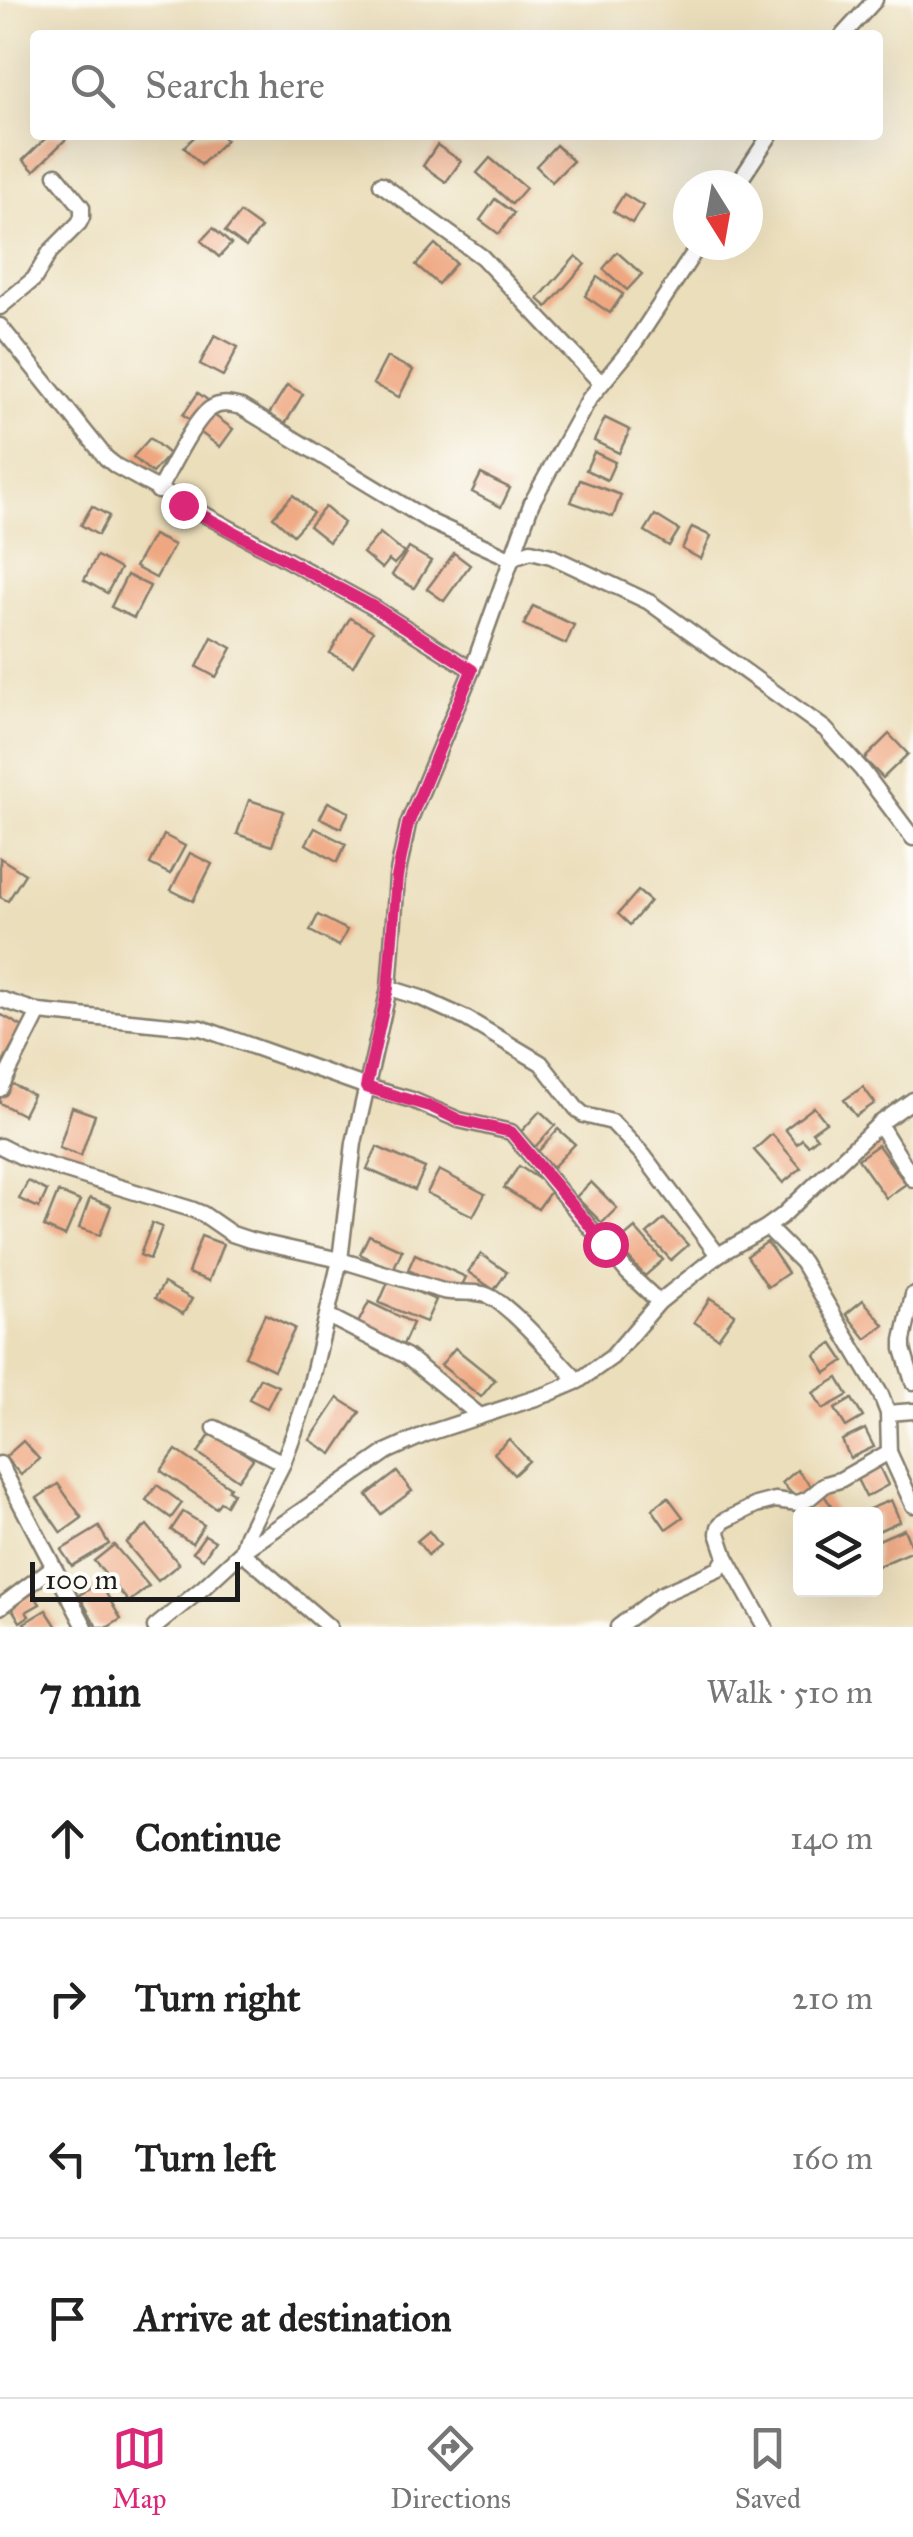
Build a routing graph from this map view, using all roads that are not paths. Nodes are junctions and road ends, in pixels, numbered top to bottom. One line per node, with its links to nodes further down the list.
1 (875, 0): 2 (street)
2 (848, 30)
3 (767, 140): 4 (street)
4 (748, 170)
5 (56, 174): 8 (street)
6 (381, 184): 10 (street)
7 (689, 260): 10 (street)
8 (0, 307)
9 (0, 326): 11 (street)
10 (602, 383): 12 (street)
11 (158, 491): 12 (street); 13 (street)
12 (510, 558): 13 (street); 14 (street)
13 (472, 670): 15 (street)
14 (913, 838)
15 (388, 988): 18 (street); 25 (street)
16 (0, 999): 17 (street)
17 (38, 1012): 18 (street); 19 (street)
18 (366, 1087): 26 (street); 28 (street)
19 (0, 1089)
20 (913, 1100): 21 (street)
21 (879, 1124): 23 (street); 24 (street)
22 (0, 1146): 26 (street)
23 (913, 1179)
24 (767, 1227): 25 (street); 33 (street)
25 (718, 1255): 28 (street)
26 (340, 1260): 29 (street); 30 (street)
27 (913, 1295): 31 (street)
28 (659, 1302): 30 (street)
29 (328, 1316): 34 (street); 37 (street)
30 (578, 1380): 34 (street)
31 (913, 1382)
32 (913, 1411): 33 (street)
33 (888, 1413): 36 (street)
34 (480, 1416): 40 (street)
35 (215, 1428): 37 (street)
36 (890, 1452): 39 (street); 41 (street)
37 (283, 1462): 40 (street)
38 (0, 1464): 42 (street)
39 (913, 1505)
40 (242, 1552): 45 (street); 46 (street)
41 (726, 1558): 47 (street); 48 (street)
42 (54, 1567): 43 (street); 44 (street)
43 (0, 1607)
44 (85, 1627)
45 (155, 1627)
46 (329, 1627)
47 (618, 1627)
48 (765, 1627)

